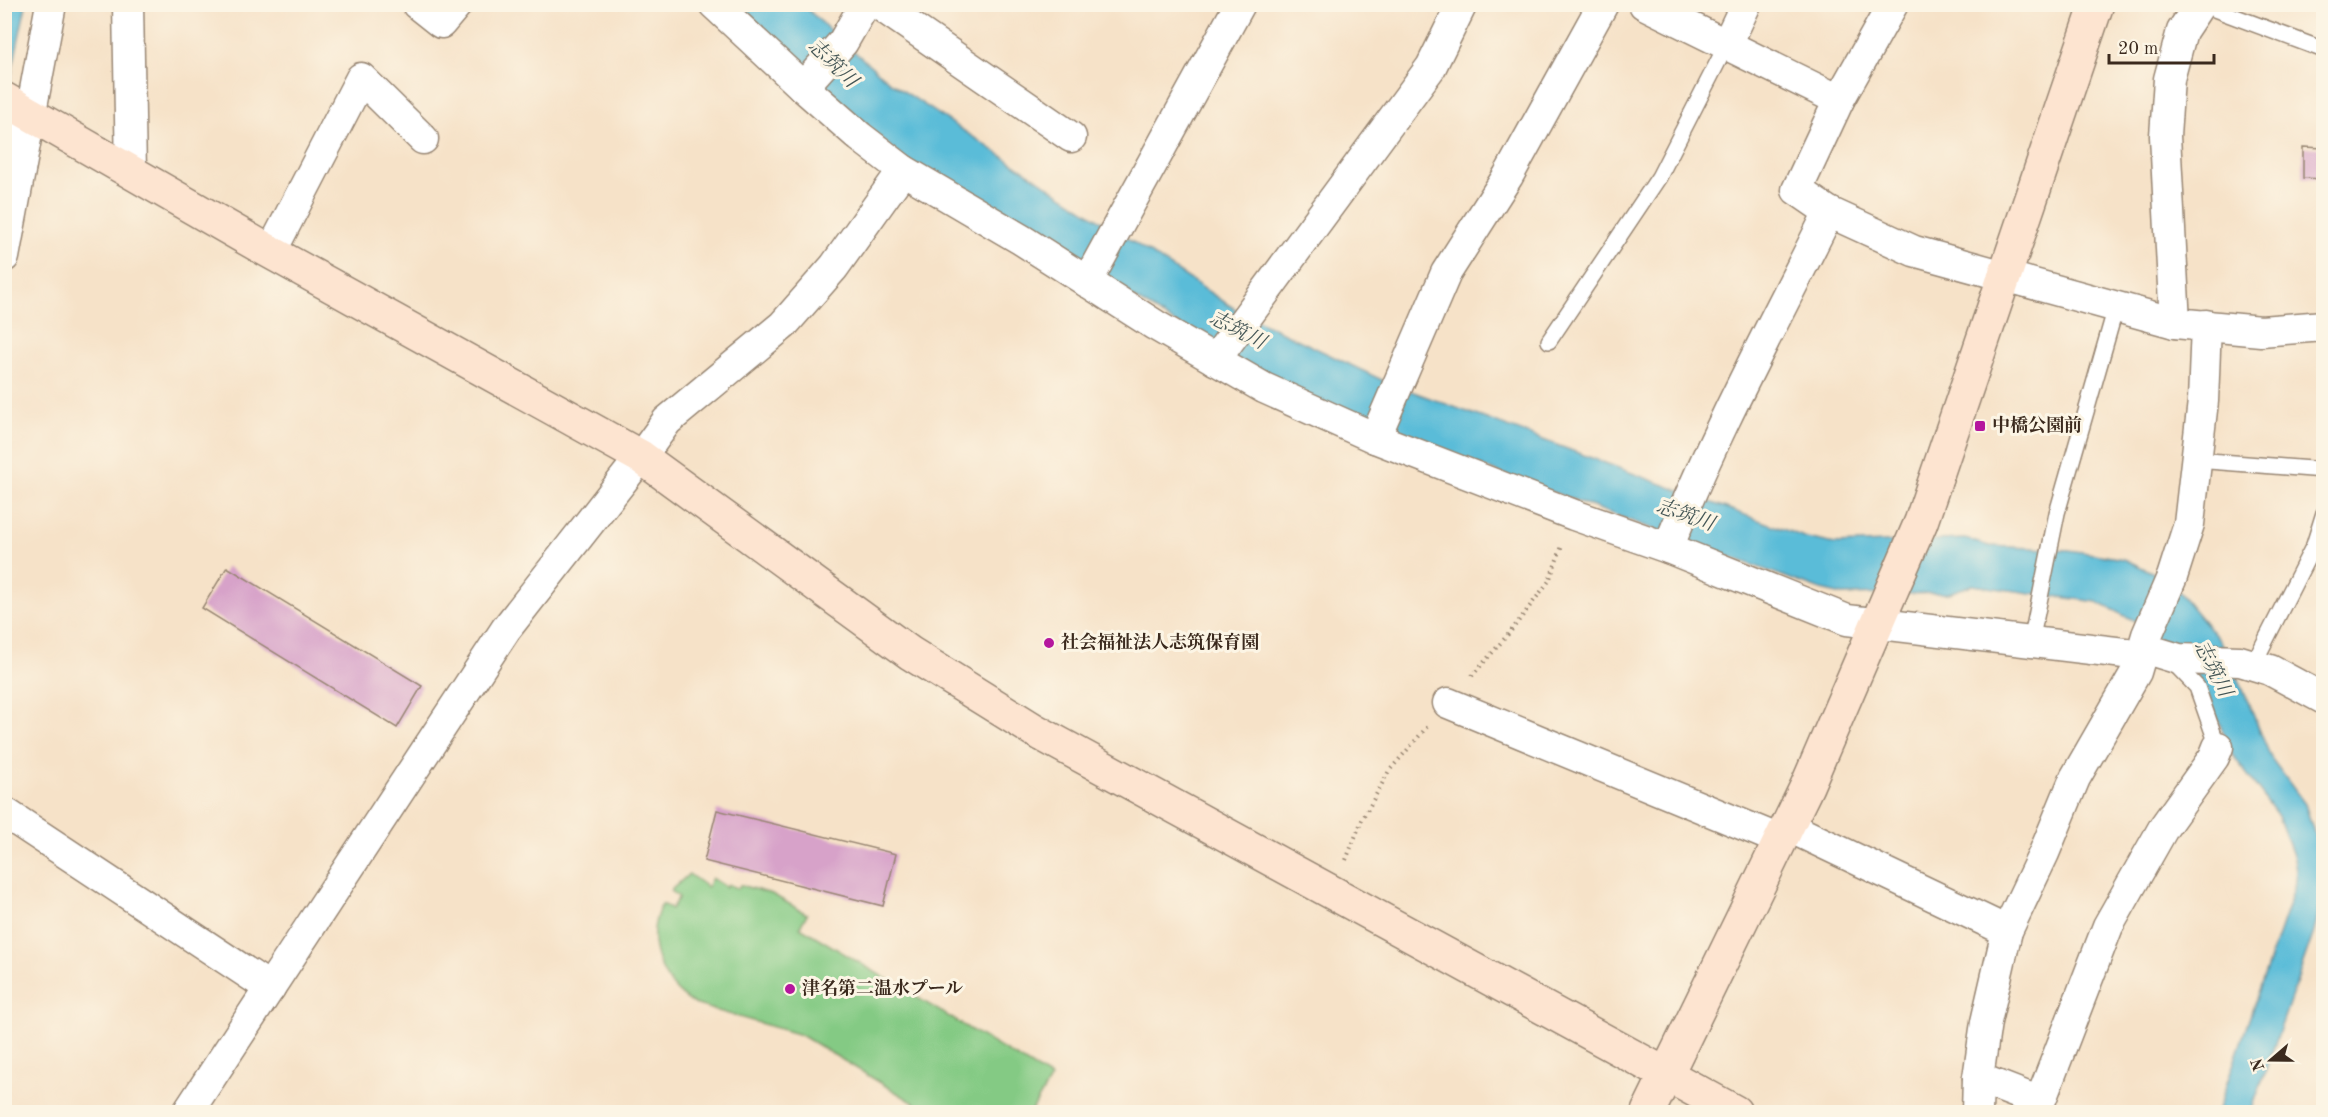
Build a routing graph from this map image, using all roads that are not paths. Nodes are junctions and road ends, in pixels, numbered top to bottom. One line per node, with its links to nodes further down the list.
1 (51, 4): 20 (street)
2 (128, 4): 24 (street)
3 (417, 4): 4 (street)
4 (457, 4)
5 (714, 4): 18 (street)
6 (865, 4): 18 (street)
7 (878, 4): 21 (street)
8 (1240, 4): 29 (street)
9 (1462, 4): 35 (street)
10 (1603, 4): 36 (street)
11 (1644, 4): 16 (street)
12 (1746, 4): 16 (street)
13 (1893, 4): 19 (street)
14 (2097, 4): 28 (street)
15 (2201, 4): 17 (lane); 31 (street)
16 (1728, 44): 19 (street); 34 (lane)
17 (2324, 50)
18 (802, 87): 23 (street)
19 (1839, 100): 25 (street)
20 (17, 106): 24 (street); 27 (street)
21 (1071, 137)
22 (423, 139): 26 (street)
23 (903, 170): 29 (street); 37 (street)
24 (131, 172): 26 (street)
25 (1829, 212): 28 (street); 41 (street)
26 (272, 252): 37 (street)
27 (4, 257)
28 (2006, 277): 30 (street); 42 (street)
29 (1088, 282): 35 (street)
30 (2116, 307): 31 (street); 43 (lane)
31 (2175, 323): 32 (street)
32 (2206, 326): 33 (street); 38 (street)
33 (2324, 326)
34 (1549, 341)
35 (1215, 360): 36 (street)
36 (1375, 438): 41 (street)
37 (642, 457): 52 (street); 53 (street)
38 (2196, 460): 39 (lane); 44 (street)
39 (2324, 470)
40 (2324, 513): 45 (lane)
41 (1668, 548): 42 (street)
42 (1876, 624): 43 (street); 50 (street)
43 (2031, 642): 44 (street)
44 (2155, 651): 45 (street); 48 (lane); 51 (street)
45 (2247, 663): 46 (street)
46 (2324, 699)
47 (1448, 703): 50 (street)
48 (2218, 747): 54 (street)
49 (4, 812): 52 (street)
50 (1784, 833): 51 (street); 53 (street)
51 (2007, 931): 54 (street)
52 (270, 988): 55 (street)
53 (1666, 1077): 56 (street); 57 (street)
54 (1978, 1078): 58 (street)
55 (188, 1113)
56 (1648, 1113)
57 (1735, 1113)
58 (1977, 1113)

